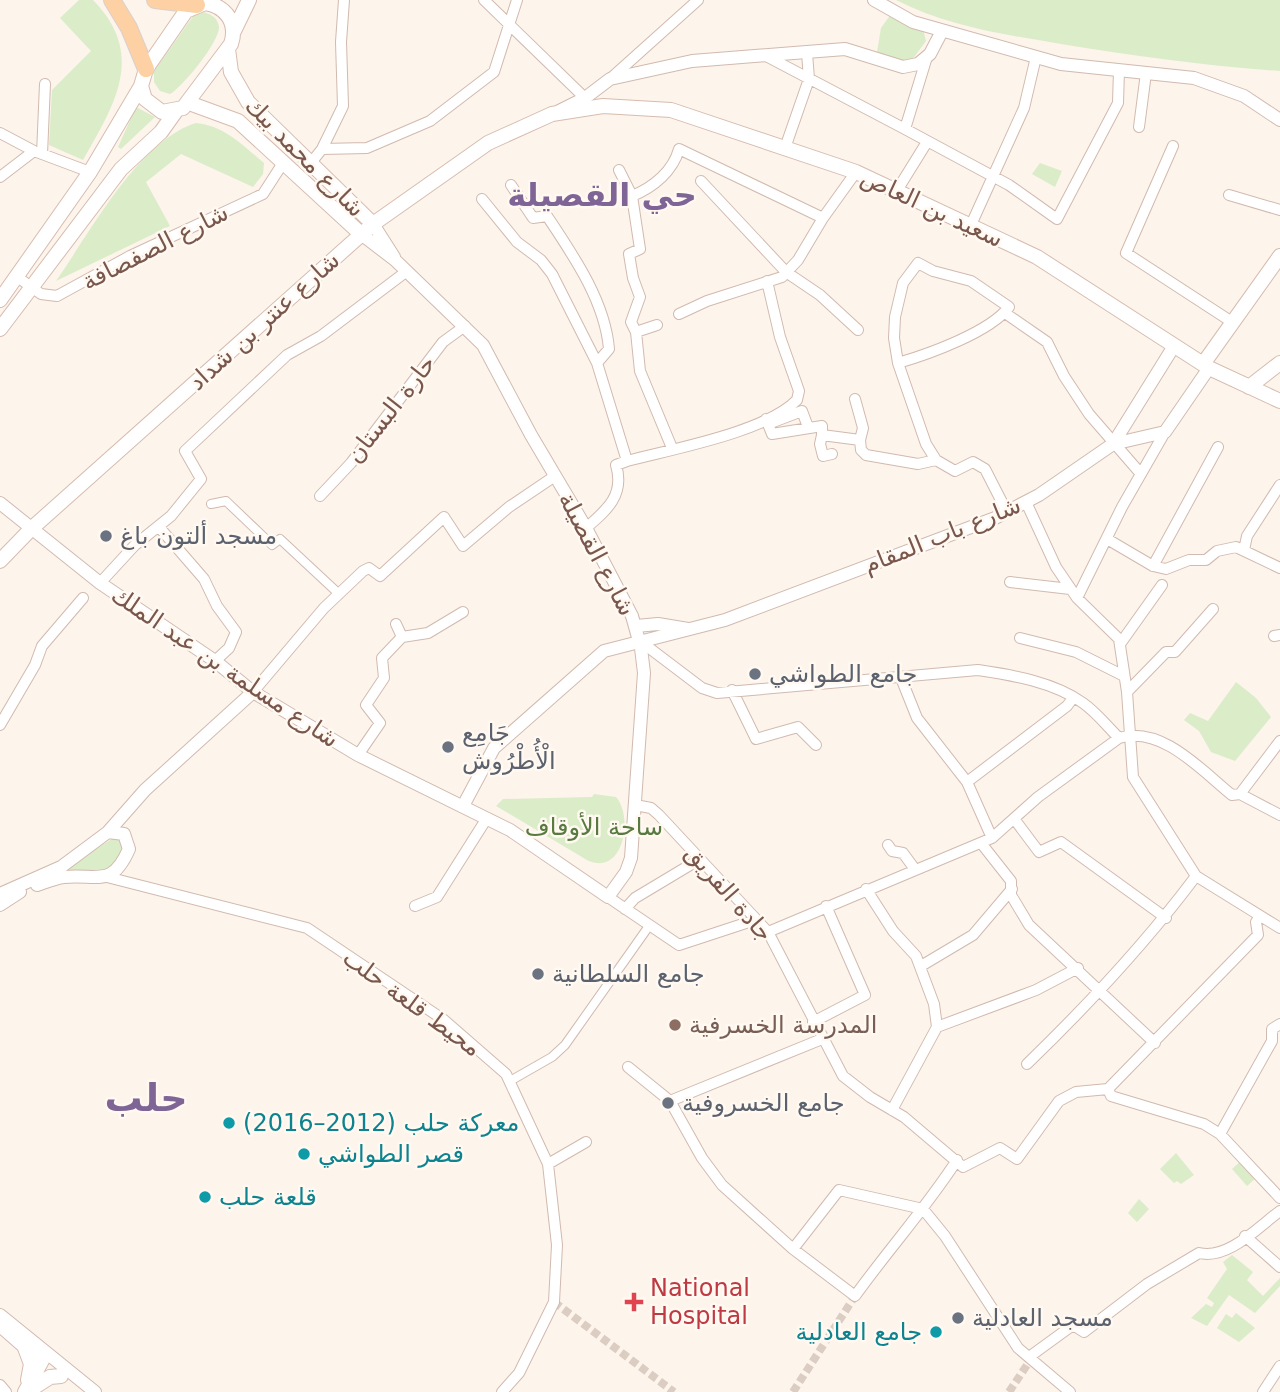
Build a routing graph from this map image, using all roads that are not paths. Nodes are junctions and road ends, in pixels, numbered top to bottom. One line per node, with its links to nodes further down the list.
1 (112, 0): 18 (main road)
2 (155, 0): 9 (main road)
3 (249, 0): 11 (main road)
4 (344, 0): 36 (street)
5 (484, 0): 10 (street)
6 (516, 0): 10 (street)
7 (698, 0): 21 (street)
8 (874, 0): 12 (street)
9 (203, 3): 11 (main road); 18 (main road)
10 (511, 24): 25 (street); 36 (street)
11 (234, 31): 13 (main road)
12 (942, 31): 16 (street); 17 (street)
13 (228, 49): 26 (main road); 39 (main road, شارع محمد بيك)
14 (807, 53): 15 (street); 17 (street); 22 (street)
15 (768, 57): 21 (street); 22 (street)
16 (1036, 57): 19 (street); 44 (street)
17 (926, 60): 31 (street)
18 (146, 69): 24 (main road)
19 (1119, 70): 20 (street); 44 (street)
20 (1146, 73): 29 (street); 30 (street)
21 (610, 79): 25 (street)
22 (809, 79): 31 (street); 35 (street)
23 (45, 84): 37 (street)
24 (141, 86): 27 (main road); 41 (main road)
25 (585, 98): 28 (street)
26 (189, 103): 27 (main road); 38 (main road, شارع محمد بيك)
27 (176, 111): 62 (main road)
28 (552, 114): 35 (main road, سعيد بن العاص); 53 (main road, شارع عنتر بن شداد)
29 (1280, 120)
30 (1139, 127)
31 (905, 129): 33 (street)
32 (0, 134): 37 (street)
33 (927, 142): 44 (street); 47 (street)
34 (1173, 146): 66 (street)
35 (785, 148): 42 (main road, سعيد بن العاص)
36 (322, 149): 39 (street)
37 (38, 153): 41 (street); 43 (street)
38 (284, 163): 55 (main road, شارع محمد بيك); 62 (street, شارع الصفصافة)
39 (310, 164): 53 (main road, شارع محمد بيك)
40 (619, 170): 49 (street)
41 (90, 172): 60 (main road)
42 (856, 172): 47 (main road, سعيد بن العاص); 52 (street)
43 (0, 177)
44 (993, 177): 54 (street)
45 (701, 181): 59 (street)
46 (511, 185): 73 (street)
47 (897, 192): 54 (main road, سعيد بن العاص)
48 (1229, 195): 51 (street)
49 (632, 196): 52 (street); 71 (street)
50 (482, 199): 73 (street)
51 (1280, 210)
52 (823, 218): 59 (street)
53 (373, 224): 55 (main road, شارع عنتر بن شداد); 57 (street, شارع القصيلة)
54 (970, 226): 72 (main road, سعيد بن العاص)
55 (361, 234): 57 (street, شارع القصيلة); 101 (main road, شارع عنتر بن شداد)
56 (1280, 256): 66 (main road)
57 (396, 260): 58 (street, شارع القصيلة)
58 (407, 271): 68 (street, شارع القصيلة); 99 (street)
59 (786, 272): 61 (street); 70 (street)
60 (16, 276): 62 (street); 63 (main road)
61 (767, 281): 65 (street); 80 (street)
62 (31, 289): 69 (main road)
63 (0, 300)
64 (1005, 313): 74 (street); 74 (street); 85 (street)
65 (679, 314)
66 (1232, 322): 76 (main road)
67 (657, 325): 71 (street)
68 (465, 326): 92 (street, شارع القصيلة); 94 (street, حارة البستان)
69 (0, 329)
70 (858, 330)
71 (636, 332): 87 (street)
72 (1174, 346): 76 (main road, سعيد بن العاص); 85 (street, شارع باب المقام)
73 (597, 363): 90 (street)
74 (898, 363): 89 (street)
75 (1280, 363): 77 (main road)
76 (1206, 366): 77 (main road, سعيد بن العاص); 82 (street)
77 (1249, 387): 79 (main road, سعيد بن العاص)
78 (855, 400): 84 (street)
79 (1280, 401)
80 (767, 421): 81 (street); 81 (street); 87 (street)
81 (808, 427): 83 (street)
82 (1165, 432): 85 (street); 91 (street)
83 (822, 435): 84 (street); 88 (street)
84 (860, 440): 89 (street)
85 (1113, 444): 91 (street); 95 (street, شارع باب المقام)
86 (1219, 447): 105 (street)
87 (671, 449): 90 (street)
88 (832, 454)
89 (936, 460): 98 (street)
90 (627, 461): 100 (street)
91 (1141, 474): 102 (street)
92 (555, 476): 100 (street, شارع القصيلة); 110 (street)
93 (1280, 485): 103 (street)
94 (320, 496)
95 (1026, 502): 98 (street, شارع باب المقام); 111 (street)
96 (0, 503): 101 (street, شارع مسلمة بن عبد الملك)
97 (211, 504): 110 (street)
98 (1007, 512): 117 (street, شارع باب المقام)
99 (159, 527): 108 (street); 122 (street)
100 (586, 528): 116 (street, شارع القصيلة)
101 (31, 529): 104 (main road, شارع عنتر بن شداد); 108 (street, شارع مسلمة بن عبد الملك)
102 (1107, 539): 105 (street); 111 (street)
103 (1244, 550): 105 (street); 106 (street)
104 (0, 561)
105 (1153, 566)
106 (1280, 568)
107 (1010, 582): 111 (street)
108 (100, 583): 122 (street, شارع مسلمة بن عبد الملك)
109 (1162, 585): 121 (street)
110 (338, 593): 126 (street)
111 (1074, 593): 121 (street)
112 (83, 598): 129 (street)
113 (1213, 609): 127 (street)
114 (463, 612): 118 (street)
115 (396, 624): 118 (street)
116 (636, 626): 117 (street); 120 (street, شارع القصيلة)
117 (692, 631): 120 (street, شارع باب المقام)
118 (402, 637): 133 (street)
119 (1020, 638): 123 (street)
120 (640, 641): 125 (street); 136 (street, شارع القصيلة); 137 (street, شارع باب المقام)
121 (1120, 644): 123 (street)
122 (215, 661): 126 (street, شارع مسلمة بن عبد الملك)
123 (1124, 676): 127 (street)
124 (901, 678): 125 (street); 128 (street); 134 (street)
125 (732, 690): 132 (street)
126 (253, 692): 133 (street, شارع مسلمة بن عبد الملك); 141 (street)
127 (1127, 692): 130 (street)
128 (1073, 698): 130 (street); 134 (street)
129 (0, 725)
130 (1124, 736): 135 (street); 140 (street); 148 (street)
131 (1280, 741): 135 (street)
132 (816, 745)
133 (358, 755): 137 (street, شارع مسلمة بن عبد الملك)
134 (967, 782): 142 (street)
135 (1240, 794): 138 (street)
136 (635, 805): 145 (street, جادة الفريق); 153 (street, شارع القصيلة)
137 (463, 806): 139 (street, شارع مسلمة بن عبد الملك)
138 (1280, 815)
139 (487, 818): 153 (street, شارع مسلمة بن عبد الملك); 154 (street)
140 (1015, 820): 142 (street); 158 (street)
141 (108, 832): 147 (street); 149 (street)
142 (992, 838): 143 (street)
143 (981, 843): 146 (street); 151 (street)
144 (888, 845): 146 (street)
145 (700, 859): 156 (street); 159 (street, جادة الفريق)
146 (914, 868): 150 (street)
147 (62, 872): 149 (street); 152 (street)
148 (1196, 876): 157 (street); 158 (street)
149 (107, 877): 173 (street, محيط قلعة حلب)
150 (866, 888): 155 (street); 163 (street)
151 (1012, 889): 163 (street); 164 (street)
152 (0, 896)
153 (608, 897): 156 (street)
154 (415, 906)
155 (826, 906): 162 (street); 166 (street)
156 (625, 909): 161 (street)
157 (1260, 916): 160 (street); 170 (street)
158 (1166, 918): 165 (street)
159 (755, 920): 161 (street); 162 (street, جادة الفريق)
160 (1278, 923)
161 (649, 926): 173 (street)
162 (768, 932): 166 (street, جادة الفريق)
163 (921, 966): 168 (street)
164 (1078, 968): 165 (street); 168 (street)
165 (1100, 993): 170 (street); 171 (street)
166 (813, 1022): 169 (street, جادة الفريق)
167 (1280, 1024): 177 (street)
168 (937, 1027): 176 (street)
169 (822, 1039): 175 (street); 176 (street, جادة الفريق)
170 (1156, 1043): 174 (street)
171 (1027, 1064)
172 (628, 1067): 175 (street)
173 (510, 1081): 180 (street, محيط قلعة حلب)
174 (1108, 1089): 177 (street); 179 (street)
175 (670, 1101): 185 (street)
176 (892, 1110): 179 (street, جادة الفريق)
177 (1220, 1134): 181 (street)
178 (586, 1142): 180 (street)
179 (957, 1160): 182 (street)
180 (548, 1164): 199 (street, محيط قلعة حلب)
181 (1280, 1198)
182 (923, 1209): 185 (street); 185 (street); 190 (street)
183 (1280, 1211): 184 (street)
184 (1245, 1236): 186 (street); 190 (street)
185 (793, 1249)
186 (1280, 1266)
187 (0, 1315): 191 (street)
188 (0, 1326): 189 (street)
189 (25, 1348): 191 (street); 195 (main road)
190 (1029, 1357): 200 (street)
191 (46, 1360): 193 (street); 195 (main road); 198 (street)
192 (1280, 1366): 201 (street)
193 (61, 1376): 195 (main road); 197 (street)
194 (0, 1385): 196 (street)
195 (31, 1389)
196 (6, 1392)
197 (83, 1392)
198 (95, 1392)
199 (502, 1392)
200 (1070, 1392)
201 (1263, 1392)

